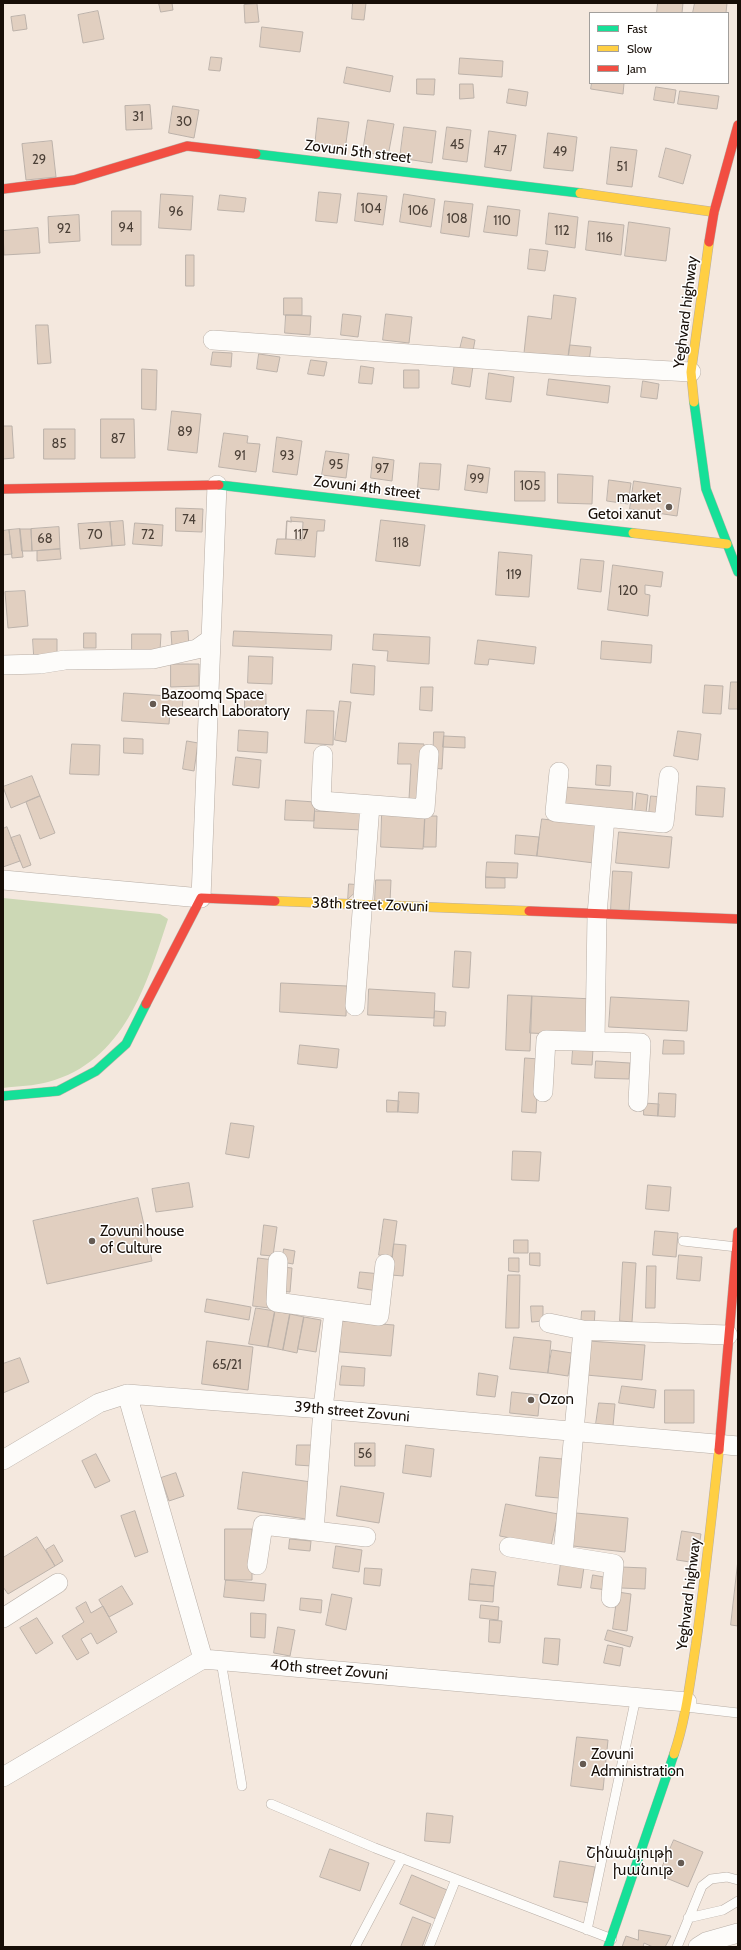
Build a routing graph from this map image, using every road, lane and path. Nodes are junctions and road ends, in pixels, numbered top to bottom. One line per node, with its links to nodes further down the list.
1 (738, 125): 3 (street, Yeghvard highway)
2 (3, 189): 3 (street, Zovuni 5th street)
3 (714, 212): 5 (street, Yeghvard highway)
4 (213, 340): 5 (street)
5 (691, 372): 8 (street, Yeghvard highway)
6 (217, 485): 7 (street, Zovuni 4th street); 8 (street, Zovuni 4th street); 10 (street)
7 (3, 488)
8 (727, 544): 9 (street, Yeghvard highway)
9 (737, 568)
10 (211, 639): 11 (street); 19 (street)
11 (3, 665)
12 (428, 754): 16 (street)
13 (324, 755): 16 (street)
14 (559, 772): 17 (street)
15 (669, 776): 17 (street)
16 (370, 805): 20 (street)
17 (605, 817): 21 (street)
18 (3, 880): 19 (street, 38th street Zovuni)
19 (202, 898): 20 (street, 38th street Zovuni); 26 (street)
20 (363, 905): 21 (street, 38th street Zovuni); 23 (street)
21 (597, 915): 22 (street, 38th street Zovuni); 24 (street)
22 (738, 919)
23 (355, 1006)
24 (595, 1040): 25 (street); 27 (street)
25 (543, 1092)
26 (3, 1096)
27 (638, 1102)
28 (738, 1232): 30 (street, Yeghvard highway)
29 (683, 1241): 30 (lane)
30 (737, 1246): 33 (street, Yeghvard highway)
31 (278, 1261): 34 (street)
32 (385, 1264): 34 (street)
33 (736, 1284): 37 (street, Yeghvard highway)
34 (334, 1311): 39 (street)
35 (549, 1322): 36 (street)
36 (583, 1330): 37 (street); 40 (street)
37 (728, 1335): 41 (street, Yeghvard highway)
38 (127, 1394): 39 (street, 39th street Zovuni); 43 (street, 39th street Zovuni); 52 (street)
39 (323, 1409): 40 (street, 39th street Zovuni); 44 (street)
40 (574, 1432): 41 (street, 39th street Zovuni); 47 (street)
41 (718, 1444): 42 (street, 39th street Zovuni); 54 (street, Yeghvard highway)
42 (738, 1446)
43 (3, 1460)
44 (314, 1531): 45 (street); 48 (street)
45 (366, 1537)
46 (509, 1547): 47 (street)
47 (563, 1555): 50 (street)
48 (257, 1565)
49 (58, 1583): 51 (street)
50 (611, 1598)
51 (4, 1614)
52 (212, 1660): 53 (street, 40th street Zovuni); 56 (street); 57 (lane)
53 (636, 1697): 54 (street, 40th street Zovuni); 64 (lane)
54 (686, 1704): 55 (lane); 66 (street, Yeghvard highway)
55 (738, 1713)
56 (3, 1777)
57 (242, 1786)
58 (271, 1804): 59 (lane)
59 (402, 1858): 60 (lane); 67 (lane)
60 (456, 1879): 64 (lane); 68 (lane)
61 (738, 1880): 63 (lane)
62 (738, 1901): 63 (lane)
63 (688, 1918): 69 (lane)
64 (588, 1930): 66 (lane)
65 (738, 1933): 70 (street)
66 (610, 1943)
67 (355, 1947)
68 (429, 1947)
69 (677, 1947)
70 (698, 1947)

